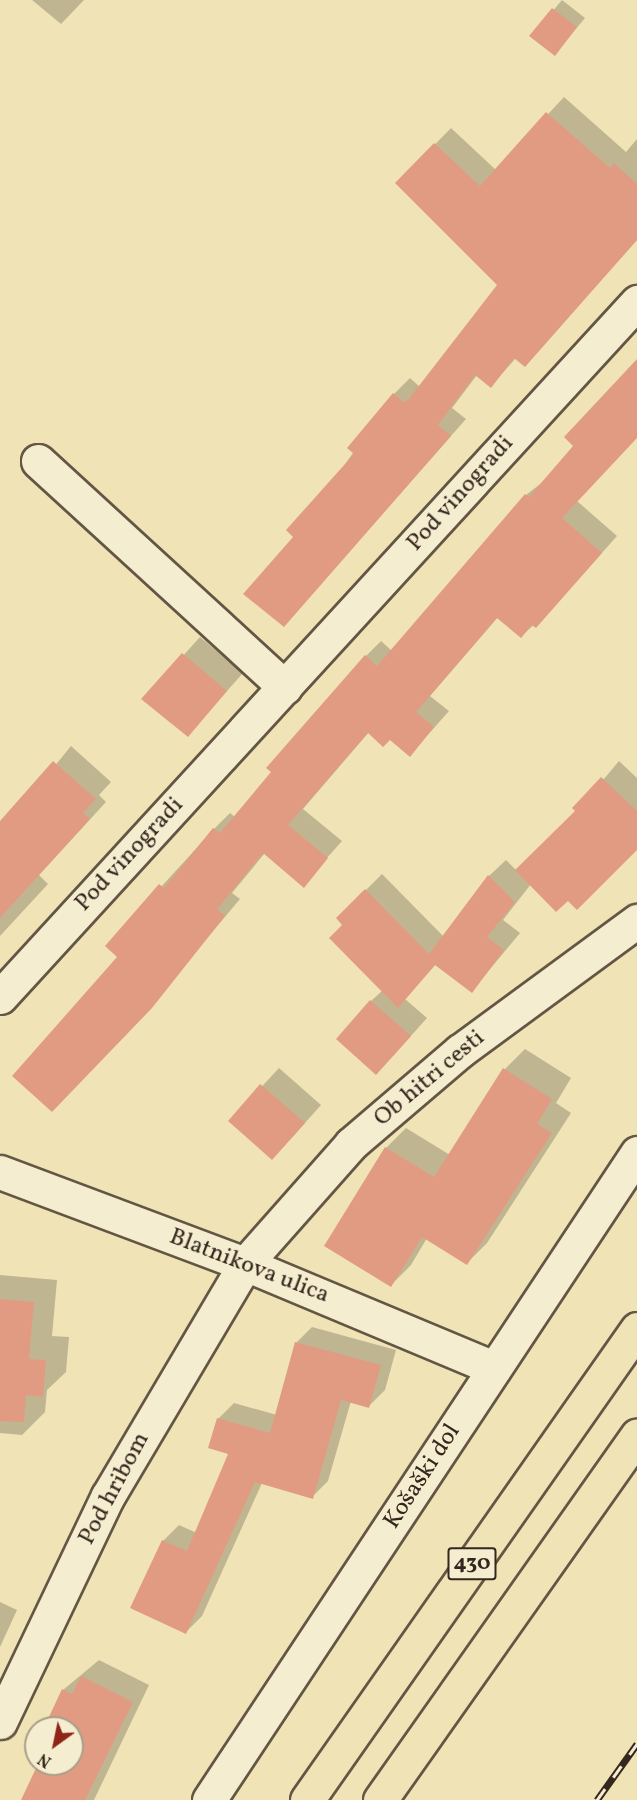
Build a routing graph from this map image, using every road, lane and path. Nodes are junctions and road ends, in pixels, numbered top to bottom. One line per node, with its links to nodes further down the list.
1 (637, 302): 3 (street, Pod vinogradi)
2 (38, 461): 3 (street)
3 (285, 687): 5 (street, Pod vinogradi)
4 (637, 921): 8 (street, Ob hitri cesti)
5 (0, 997)
6 (637, 1153): 10 (street, Košaški dol)
7 (0, 1172): 8 (street, Blatnikova ulica)
8 (246, 1264): 10 (street, Blatnikova ulica); 12 (street, Pod hribom)
9 (637, 1329): 14 (highway, 430)
10 (495, 1368): 13 (street, Košaški dol)
11 (637, 1436): 15 (highway, 430)
12 (0, 1722)
13 (208, 1800)
14 (308, 1800)
15 (380, 1800)

